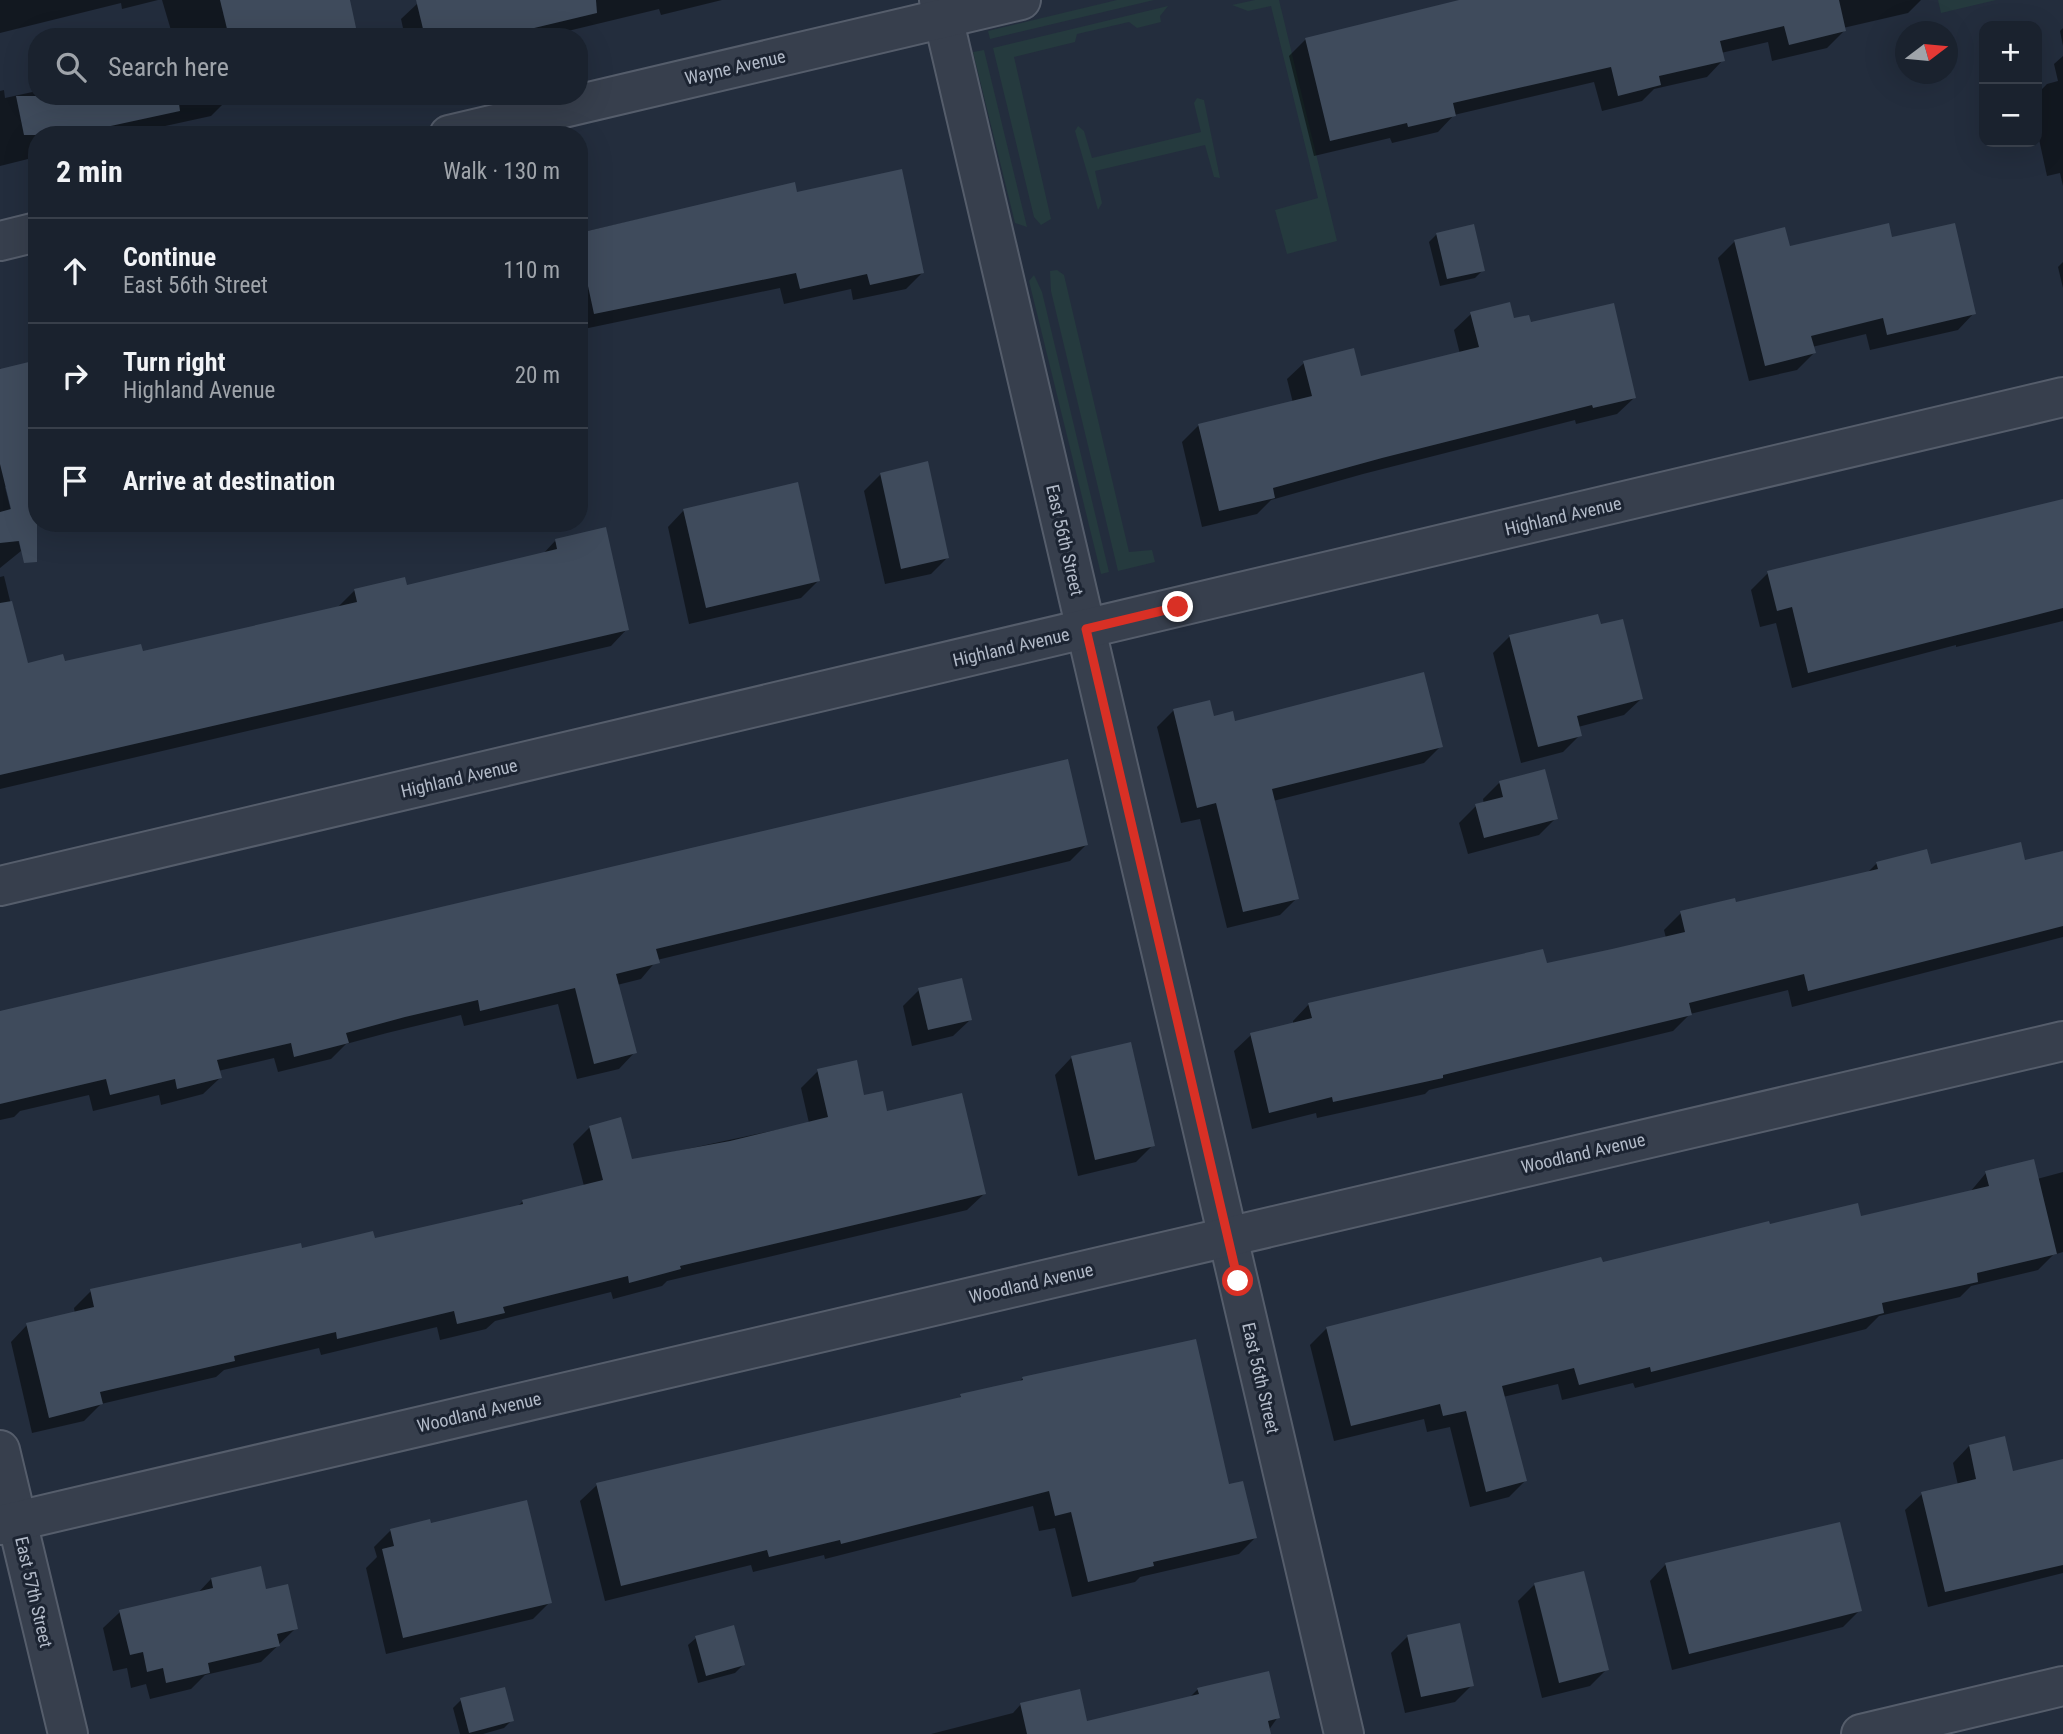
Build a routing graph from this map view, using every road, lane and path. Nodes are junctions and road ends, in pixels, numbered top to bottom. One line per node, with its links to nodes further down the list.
1 (1021, 0): 2 (street, Wayne Avenue)
2 (941, 9): 3 (street, Wayne Avenue); 9 (street, East 56th Street)
3 (588, 99)
4 (566, 105): 5 (street, Wayne Avenue)
5 (484, 126)
6 (28, 234): 7 (street)
7 (0, 241)
8 (2063, 397): 9 (street, Highland Avenue)
9 (1086, 629): 10 (street, Highland Avenue); 12 (street, East 56th Street)
10 (0, 887)
11 (2063, 1041): 12 (street, Woodland Avenue)
12 (1227, 1237): 14 (street, Woodland Avenue); 17 (street, East 56th Street)
13 (0, 1450): 14 (street, East 57th Street)
14 (9, 1523): 16 (street, East 57th Street)
15 (2063, 1686): 18 (street)
16 (68, 1734)
17 (1344, 1734)
18 (1861, 1734)

